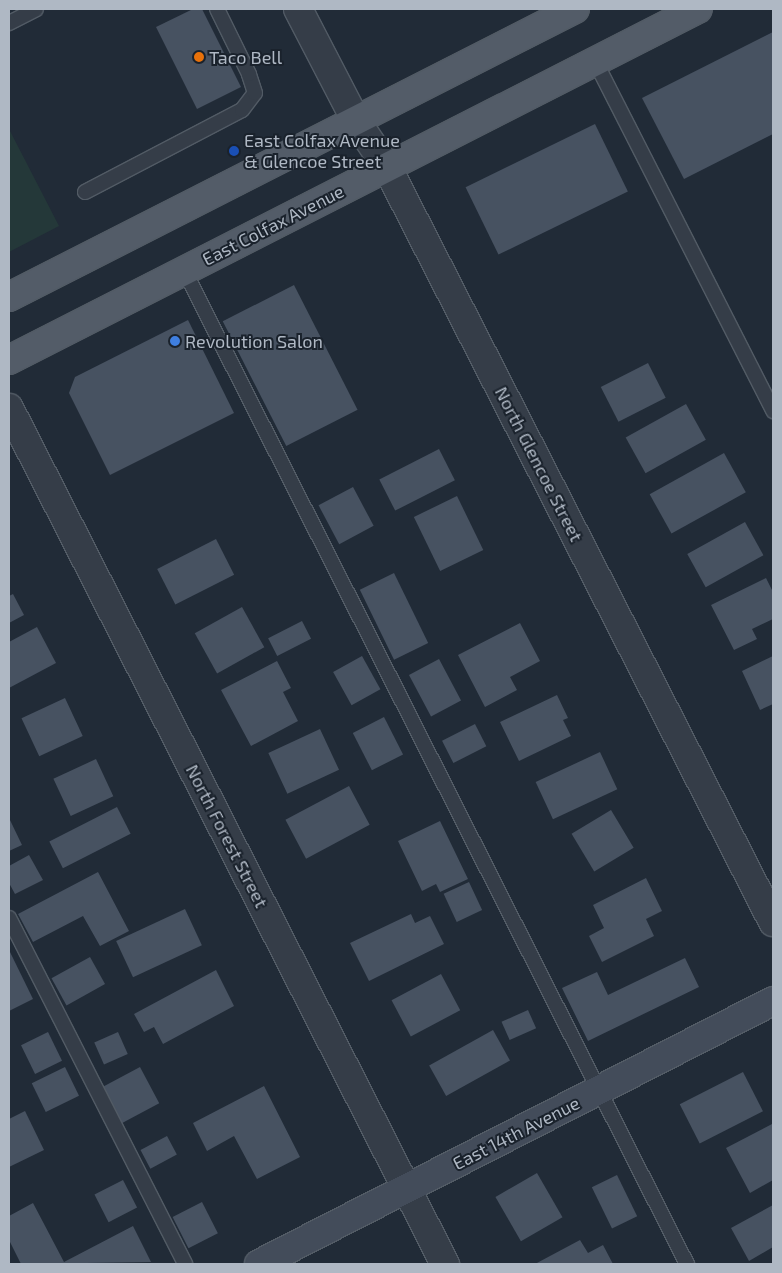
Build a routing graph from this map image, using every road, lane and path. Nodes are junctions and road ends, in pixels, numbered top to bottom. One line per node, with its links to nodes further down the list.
1 (36, 9): 6 (lane)
2 (217, 9): 10 (lane)
3 (298, 9): 8 (street, North Glencoe Street)
4 (575, 9): 8 (main road)
5 (698, 9): 7 (main road, East Colfax Avenue)
6 (9, 23)
7 (595, 61): 9 (main road, East Colfax Avenue); 15 (lane)
8 (356, 121): 9 (street, North Glencoe Street); 12 (main road)
9 (387, 167): 11 (main road, East Colfax Avenue); 17 (street, North Glencoe Street)
10 (85, 192)
11 (184, 270): 13 (main road, East Colfax Avenue); 19 (lane)
12 (9, 297)
13 (9, 360)
14 (9, 408): 20 (street, North Forest Street)
15 (773, 411)
16 (9, 918): 21 (lane)
17 (773, 922)
18 (773, 1001): 19 (main road, East 14th Avenue)
19 (598, 1092): 20 (main road, East 14th Avenue); 24 (lane)
20 (407, 1190): 22 (main road, East 14th Avenue); 23 (street, North Forest Street)
21 (185, 1264)
22 (259, 1264)
23 (445, 1264)
24 (687, 1264)

